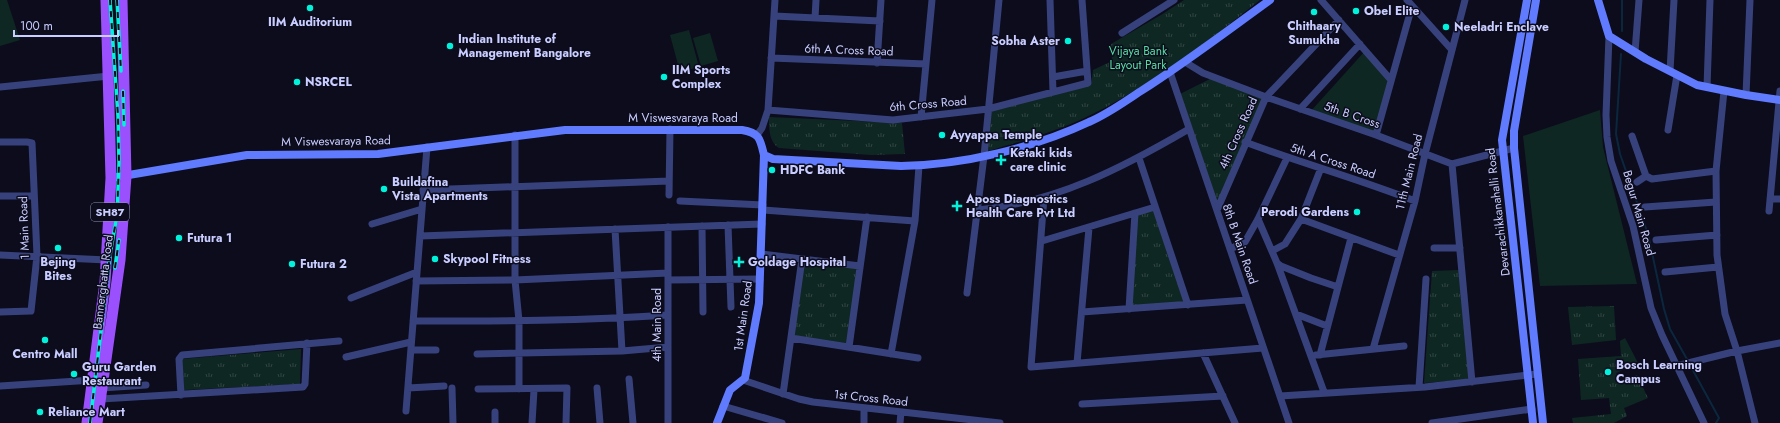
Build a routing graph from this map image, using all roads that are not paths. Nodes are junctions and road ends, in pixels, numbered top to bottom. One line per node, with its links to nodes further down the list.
1 (106, 0): 39 (main road, Bannerghatta Road / SH87)
2 (122, 0): 74 (main road, Bannerghatta Road / SH87)
3 (775, 0): 23 (street)
4 (816, 0): 24 (street)
5 (881, 0): 26 (street)
6 (932, 0): 35 (street)
7 (998, 0): 49 (street)
8 (1050, 0): 40 (street)
9 (1082, 0): 36 (street)
10 (1174, 0): 27 (street)
11 (1270, 0): 33 (street)
12 (1321, 0): 25 (street)
13 (1407, 0): 22 (street)
14 (1465, 0): 30 (street, 11th Main Road)
15 (1527, 0): 64 (street, Devarachikkanahalli Road)
16 (1536, 0): 63 (street, Devarachikkanahalli Road)
17 (1598, 0): 28 (street, Begur Main Road)
18 (1639, 0): 31 (street)
19 (1674, 0): 38 (street)
20 (1710, 0): 43 (street)
21 (1750, 0): 46 (street)
22 (1412, 6): 30 (street); 41 (street)
23 (774, 16): 24 (street); 32 (street)
24 (815, 18): 26 (street)
25 (1339, 20): 29 (street); 47 (street, 4th Cross Road)
26 (880, 21): 34 (street)
27 (1122, 34)
28 (1609, 36): 31 (street); 177 (street, Begur Main Road)
29 (1360, 44): 41 (street); 50 (street)
30 (1452, 50): 65 (street, 11th Main Road)
31 (1635, 52): 38 (street)
32 (771, 58): 34 (street, 6th A Cross Road); 51 (street)
33 (1185, 62): 37 (street); 47 (street, 5th B Cross)
34 (877, 63): 35 (street, 6th A Cross Road)
35 (926, 64): 52 (street)
36 (1087, 72): 40 (street); 45 (street, 6th Cross Road)
37 (1170, 72): 53 (street, 8th B Main Road); 67 (street)
38 (1673, 73): 43 (street); 55 (street)
39 (109, 76): 42 (street); 76 (main road, Bannerghatta Road / SH87)
40 (1053, 76): 45 (street)
41 (1391, 80): 58 (street)
42 (0, 87)
43 (1707, 87): 44 (street)
44 (1724, 91): 46 (street); 73 (street)
45 (1053, 92): 49 (street, 6th Cross Road)
46 (1746, 95): 48 (street)
47 (1266, 97): 50 (street, 5th B Cross); 61 (street, 4th Cross Road)
48 (1780, 97): 85 (street)
49 (988, 109): 52 (street, 6th Cross Road); 67 (street)
50 (1300, 109): 58 (street, 5th B Cross)
51 (768, 110): 52 (street, 6th Cross Road); 57 (street)
52 (921, 117)
53 (1189, 128): 68 (street); 95 (street, 8th B Main Road)
54 (670, 130): 56 (street, M Viswesvaraya Road); 57 (street, M Viswesvaraya Road); 77 (street)
55 (1668, 130)
56 (515, 135): 62 (street, M Viswesvaraya Road); 79 (street)
57 (757, 135): 66 (street)
58 (1376, 135): 65 (street, 5th B Cross)
59 (1632, 136): 75 (street)
60 (0, 142): 83 (street, 1 Main Road)
61 (1245, 142): 69 (street, 5th A Cross Road); 95 (street, 4th Cross Road)
62 (427, 147): 74 (street, M Viswesvaraya Road); 80 (street)
63 (1514, 148): 64 (street); 179 (street, Devarachikkanahalli Road)
64 (1504, 151): 70 (street); 178 (street, Devarachikkanahalli Road)
65 (1425, 154): 70 (street, 5th B Cross); 88 (street, 11th Main Road)
66 (764, 155): 71 (street); 92 (street, 1st Main Road)
67 (984, 156): 71 (street); 94 (street)
68 (1139, 158): 84 (street); 91 (street)
69 (1287, 158): 72 (street, 5th A Cross Road); 99 (street)
70 (1452, 164): 116 (street)
71 (919, 166): 101 (street)
72 (1321, 168): 88 (street, 5th A Cross Road); 100 (street)
73 (1716, 172): 75 (street); 89 (street)
74 (126, 176): 76 (street, M Viswesvaraya Road); 195 (main road, Bannerghatta Road / SH87)
75 (1646, 176): 78 (street)
76 (111, 178): 124 (main road, Bannerghatta Road / SH87)
77 (669, 181): 79 (street); 81 (street)
78 (1637, 182)
79 (515, 188): 80 (street); 109 (street)
80 (423, 190): 93 (street)
81 (669, 195)
82 (0, 196): 83 (street)
83 (34, 196): 122 (street, 1 Main Road)
84 (1044, 197): 94 (street); 114 (street)
85 (1770, 199): 86 (street); 96 (street)
86 (1780, 199)
87 (680, 201): 92 (street)
88 (1415, 201): 121 (street, 11th Main Road)
89 (1716, 202): 90 (street); 110 (street)
90 (1645, 206)
91 (1155, 207): 97 (street); 142 (street)
92 (763, 208): 98 (street); 103 (street, 1st Main Road)
93 (422, 209): 102 (street); 111 (street)
94 (978, 210): 139 (street)
95 (1217, 210): 117 (street, 8th B Main Road)
96 (1769, 212)
97 (1134, 213): 107 (street); 144 (street)
98 (867, 218): 101 (street); 126 (street)
99 (1258, 219): 117 (street); 118 (street)
100 (1300, 219): 112 (street); 118 (street)
101 (915, 221): 171 (street)
102 (372, 224)
103 (762, 224): 105 (street); 119 (street, 1st Main Road)
104 (702, 226): 105 (street); 106 (street); 132 (street)
105 (728, 226): 133 (street)
106 (668, 228): 108 (street); 131 (street, 4th Main Road)
107 (1089, 228): 114 (street); 147 (street)
108 (615, 229): 109 (street); 130 (street)
109 (515, 233): 111 (street); 136 (street)
110 (1717, 235): 113 (street); 127 (street)
111 (420, 236): 128 (street)
112 (1352, 238): 121 (street); 138 (street)
113 (1656, 240)
114 (1042, 241): 176 (street)
115 (1434, 248): 116 (street)
116 (1460, 248): 183 (street)
117 (1230, 249): 141 (street, 8th B Main Road)
118 (1272, 251): 125 (street)
119 (761, 254): 123 (street); 134 (street, 1st Main Road)
120 (0, 255): 122 (street)
121 (1399, 255): 163 (street, 11th Main Road)
122 (37, 256): 124 (street); 145 (street, 1 Main Road)
123 (802, 259): 126 (street); 154 (street)
124 (107, 260): 181 (main road, Bannerghatta Road / SH87)
125 (1277, 263): 138 (street); 148 (street)
126 (860, 266): 161 (street)
127 (1718, 267): 129 (street); 167 (street)
128 (417, 272): 137 (street); 140 (street)
129 (1665, 272)
130 (617, 275): 131 (street); 136 (street); 150 (street)
131 (668, 276): 132 (street); 149 (street, 4th Main Road)
132 (702, 279): 133 (street); 146 (street)
133 (730, 279): 134 (street); 143 (street)
134 (760, 279): 182 (street, 1st Main Road)
135 (1426, 279): 187 (street)
136 (515, 280): 137 (street); 152 (street)
137 (416, 281): 151 (street)
138 (1338, 287): 153 (street)
139 (967, 293)
140 (351, 298)
141 (1247, 300): 142 (street); 162 (street, 8th B Main Road)
142 (1188, 304): 144 (street)
143 (731, 307)
144 (1129, 309): 147 (street)
145 (0, 312)
146 (703, 312)
147 (1082, 312): 176 (street)
148 (1296, 314): 153 (street); 173 (street)
149 (668, 315): 150 (street); 160 (street, 4th Main Road)
150 (619, 318): 152 (street); 166 (street)
151 (413, 321): 152 (street); 156 (street)
152 (518, 321): 170 (street)
153 (1327, 326): 172 (street)
154 (791, 338): 161 (street); 196 (street)
155 (339, 341): 157 (street)
156 (411, 342): 164 (street); 174 (street)
157 (307, 343): 197 (street); 197 (street)
158 (1780, 343): 167 (street)
159 (1404, 346): 163 (street)
160 (668, 347): 166 (street); 218 (street, 4th Main Road)
161 (849, 347): 171 (street)
162 (1264, 348): 168 (street); 199 (street, 8th B Main Road)
163 (1373, 349): 172 (street)
164 (411, 350): 165 (street); 188 (street)
165 (436, 350)
166 (622, 351): 170 (street)
167 (1737, 351): 177 (street); 230 (street)
168 (1203, 353): 176 (street); 198 (street)
169 (477, 354): 170 (street)
170 (519, 354): 192 (street)
171 (891, 354): 175 (street)
172 (1320, 355): 173 (street)
173 (1311, 356): 194 (street)
174 (346, 357)
175 (918, 358)
176 (1077, 363)
177 (1676, 366): 229 (street, Begur Main Road)
178 (1528, 374): 179 (street); 183 (street); 203 (street, Devarachikkanahalli Road)
179 (1537, 374): 228 (street, Devarachikkanahalli Road)
180 (629, 379): 217 (street)
181 (93, 380): 185 (street); 210 (main road, Bannerghatta Road / SH87)
182 (743, 380): 196 (street, 1st Cross Road); 201 (street)
183 (1472, 382): 187 (street)
184 (146, 385): 195 (street)
185 (0, 386)
186 (444, 386): 188 (street)
187 (1419, 387): 194 (street)
188 (408, 388): 204 (street)
189 (452, 388): 212 (street)
190 (597, 388): 216 (street)
191 (478, 389): 192 (street)
192 (519, 389): 193 (street)
193 (534, 390): 214 (street); 215 (street)
194 (1324, 392): 199 (street)
195 (101, 393): 197 (street); 211 (main road, Bannerghatta Road / SH87)
196 (783, 394): 202 (street, 1st Cross Road)
197 (181, 395)
198 (1223, 396): 200 (street); 224 (street)
199 (1280, 396): 225 (street, 8th B Main Road)
200 (1082, 404)
201 (724, 406): 208 (street); 219 (street)
202 (864, 408): 206 (street, 1st Cross Road); 221 (street)
203 (1532, 409): 226 (street); 227 (street, Devarachikkanahalli Road)
204 (406, 410)
205 (495, 412): 213 (street)
206 (901, 412): 207 (street, 1st Cross Road); 222 (street)
207 (934, 419): 209 (street, 1st Cross Road)
208 (764, 420): 220 (street)
209 (965, 421): 223 (street, 1st Cross Road)
210 (88, 423)
211 (97, 423)
212 (453, 423)
213 (494, 423)
214 (532, 423)
215 (566, 423)
216 (600, 423)
217 (633, 423)
218 (668, 423)
219 (717, 423)
220 (782, 423)
221 (864, 423)
222 (900, 423)
223 (1000, 423)
224 (1235, 423)
225 (1289, 423)
226 (1432, 423)
227 (1533, 423)
228 (1543, 423)
229 (1704, 423)
230 (1756, 423)

